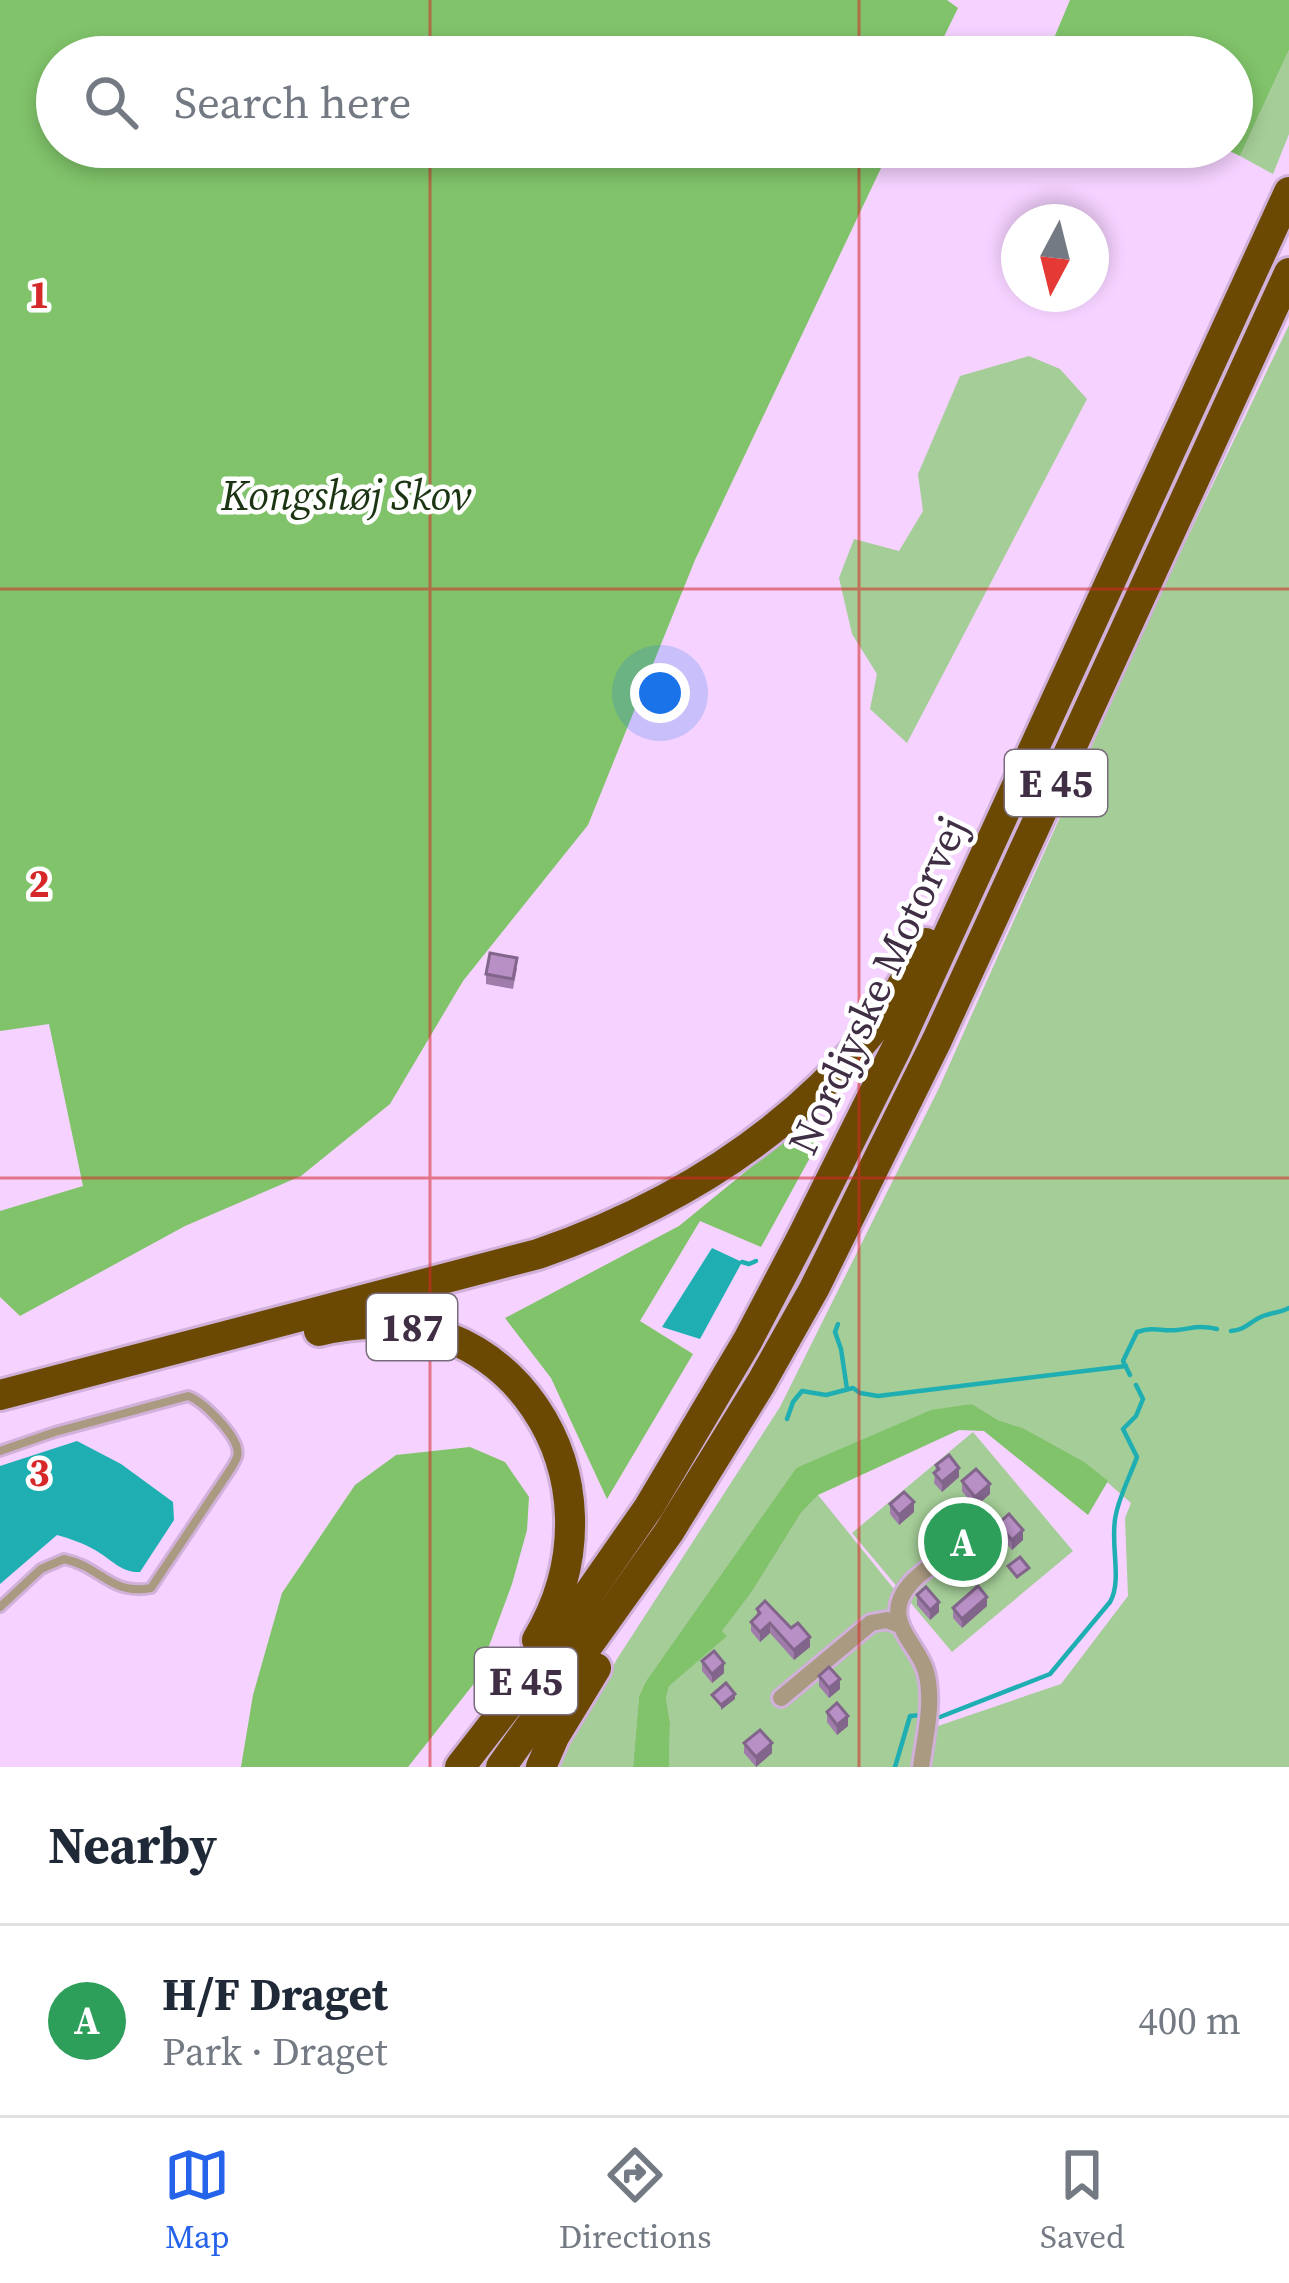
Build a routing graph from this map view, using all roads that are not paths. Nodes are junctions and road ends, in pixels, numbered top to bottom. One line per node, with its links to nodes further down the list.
1 (1289, 192): 3 (highway, Nordjyske Motorvej / E 45)
2 (1289, 273): 4 (highway, Nordjyske Motorvej / E 45)
3 (1069, 673): 5 (highway, 187); 13 (highway, Nordjyske Motorvej / E 45)
4 (814, 1288): 14 (highway, Nordjyske Motorvej / E 45); 15 (highway)
5 (0, 1396)
6 (0, 1416): 12 (highway, 187)
7 (0, 1451): 9 (lane)
8 (960, 1545): 10 (street)
9 (0, 1607)
10 (900, 1624): 11 (street); 16 (street)
11 (781, 1698)
12 (443, 1767)
13 (460, 1767)
14 (501, 1767)
15 (541, 1767)
16 (921, 1767)

